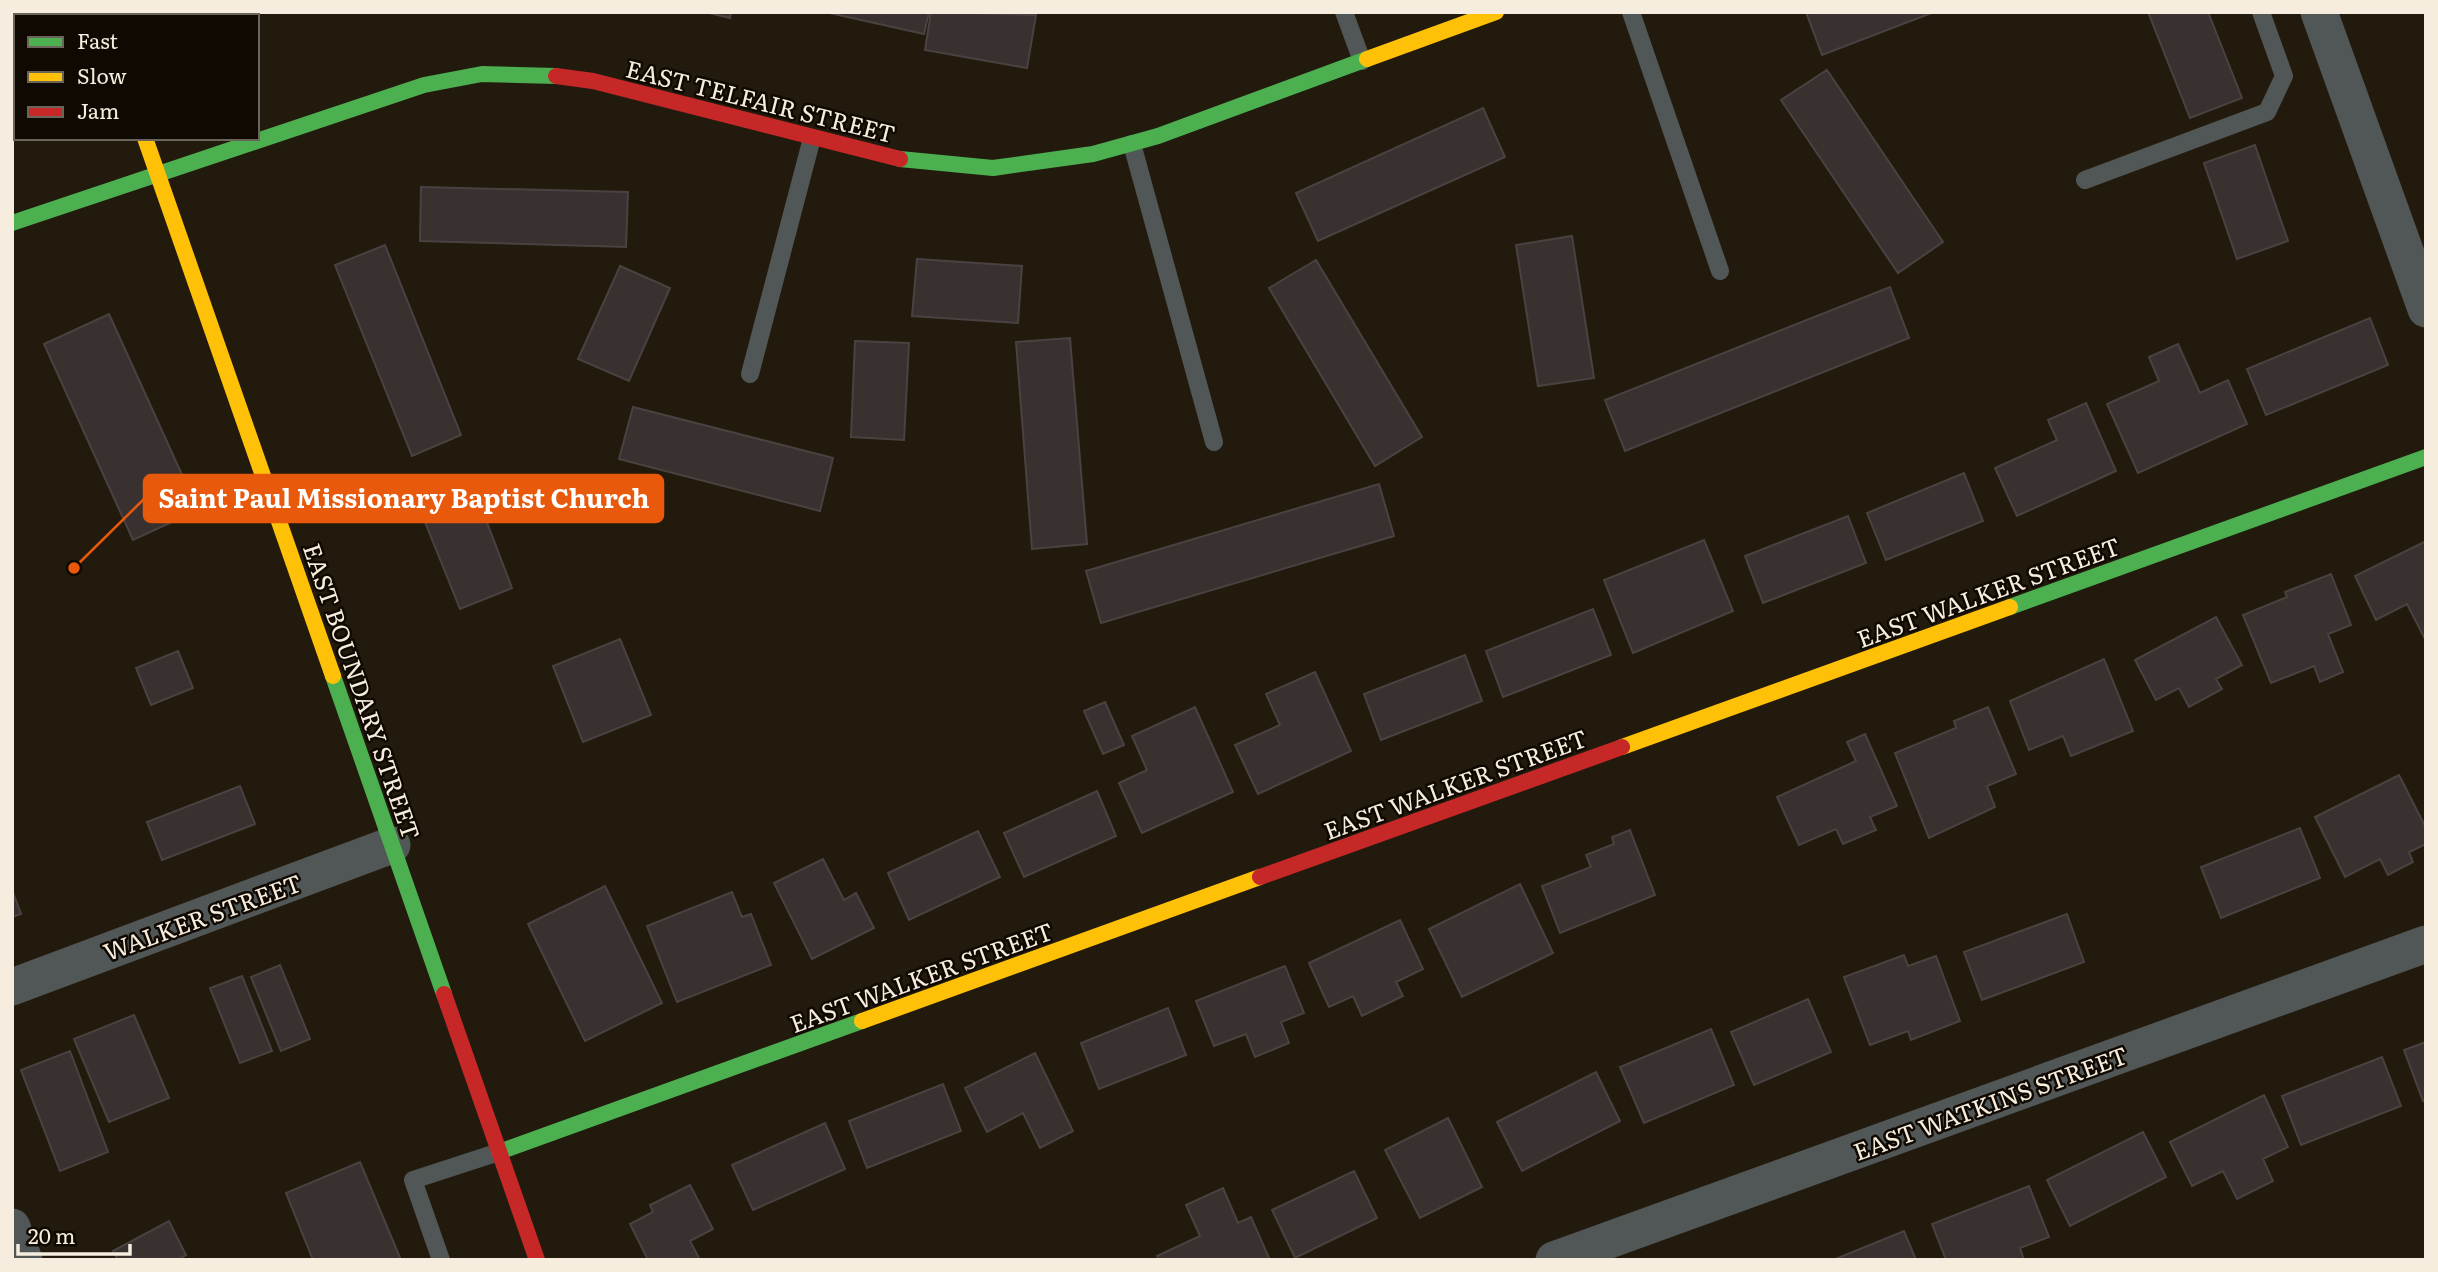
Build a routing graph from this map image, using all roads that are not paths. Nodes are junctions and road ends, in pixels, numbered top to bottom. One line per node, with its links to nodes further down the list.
1 (1344, 12): 6 (lane)
2 (1496, 12): 6 (street, EAST TELFAIR STREET)
3 (1631, 12): 15 (lane)
4 (2261, 12): 13 (lane)
5 (2319, 12): 16 (street)
6 (1362, 61): 11 (street, EAST TELFAIR STREET)
7 (813, 138): 8 (street, EAST TELFAIR STREET); 11 (street, EAST TELFAIR STREET); 17 (lane)
8 (259, 139)
9 (146, 140): 12 (street, EAST BOUNDARY STREET)
10 (257, 140): 12 (street, EAST TELFAIR STREET)
11 (1132, 144): 18 (lane)
12 (157, 172): 14 (street, EAST TELFAIR STREET); 20 (street, EAST BOUNDARY STREET)
13 (2085, 180)
14 (12, 223)
15 (1720, 271)
16 (2426, 309)
17 (750, 374)
18 (1214, 442)
19 (2426, 457): 23 (street, EAST WALKER STREET)
20 (392, 845): 22 (street, WALKER STREET); 23 (street, EAST BOUNDARY STREET)
21 (2426, 944): 28 (street, EAST WATKINS STREET)
22 (12, 987)
23 (499, 1152): 26 (lane); 27 (street, EAST BOUNDARY STREET)
24 (12, 1227): 25 (street)
25 (24, 1260)
26 (441, 1260)
27 (537, 1260)
28 (1554, 1260)

